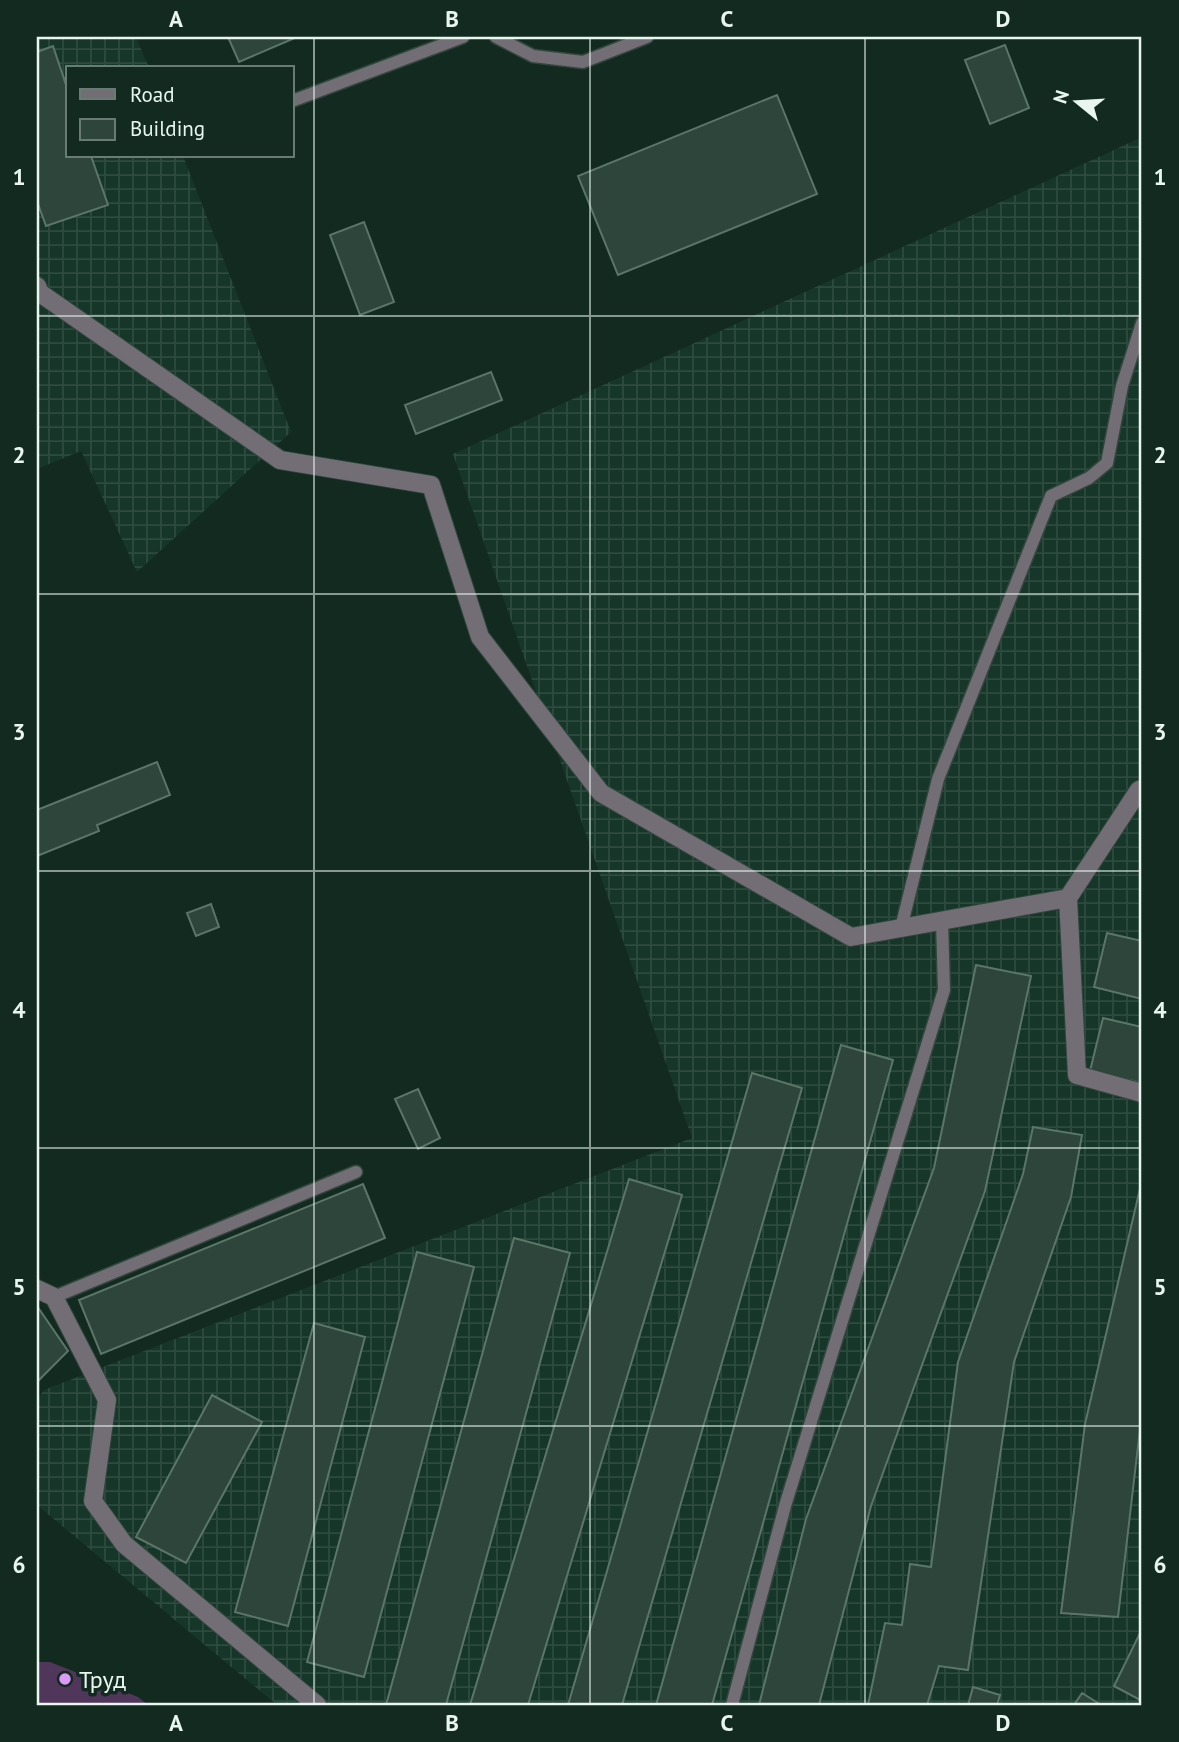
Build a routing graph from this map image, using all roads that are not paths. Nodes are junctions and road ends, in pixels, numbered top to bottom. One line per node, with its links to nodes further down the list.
1 (463, 37): 4 (lane)
2 (496, 37): 3 (lane)
3 (647, 37)
4 (294, 100)
5 (37, 286): 10 (street)
6 (1142, 323): 10 (lane)
7 (1142, 789): 8 (street)
8 (1068, 898): 9 (street); 11 (street)
9 (942, 921): 10 (street); 16 (lane)
10 (901, 928)
11 (1142, 1093)
12 (356, 1172): 14 (lane)
13 (37, 1289): 14 (street)
14 (54, 1297): 15 (street)
15 (317, 1705)
16 (732, 1705)

